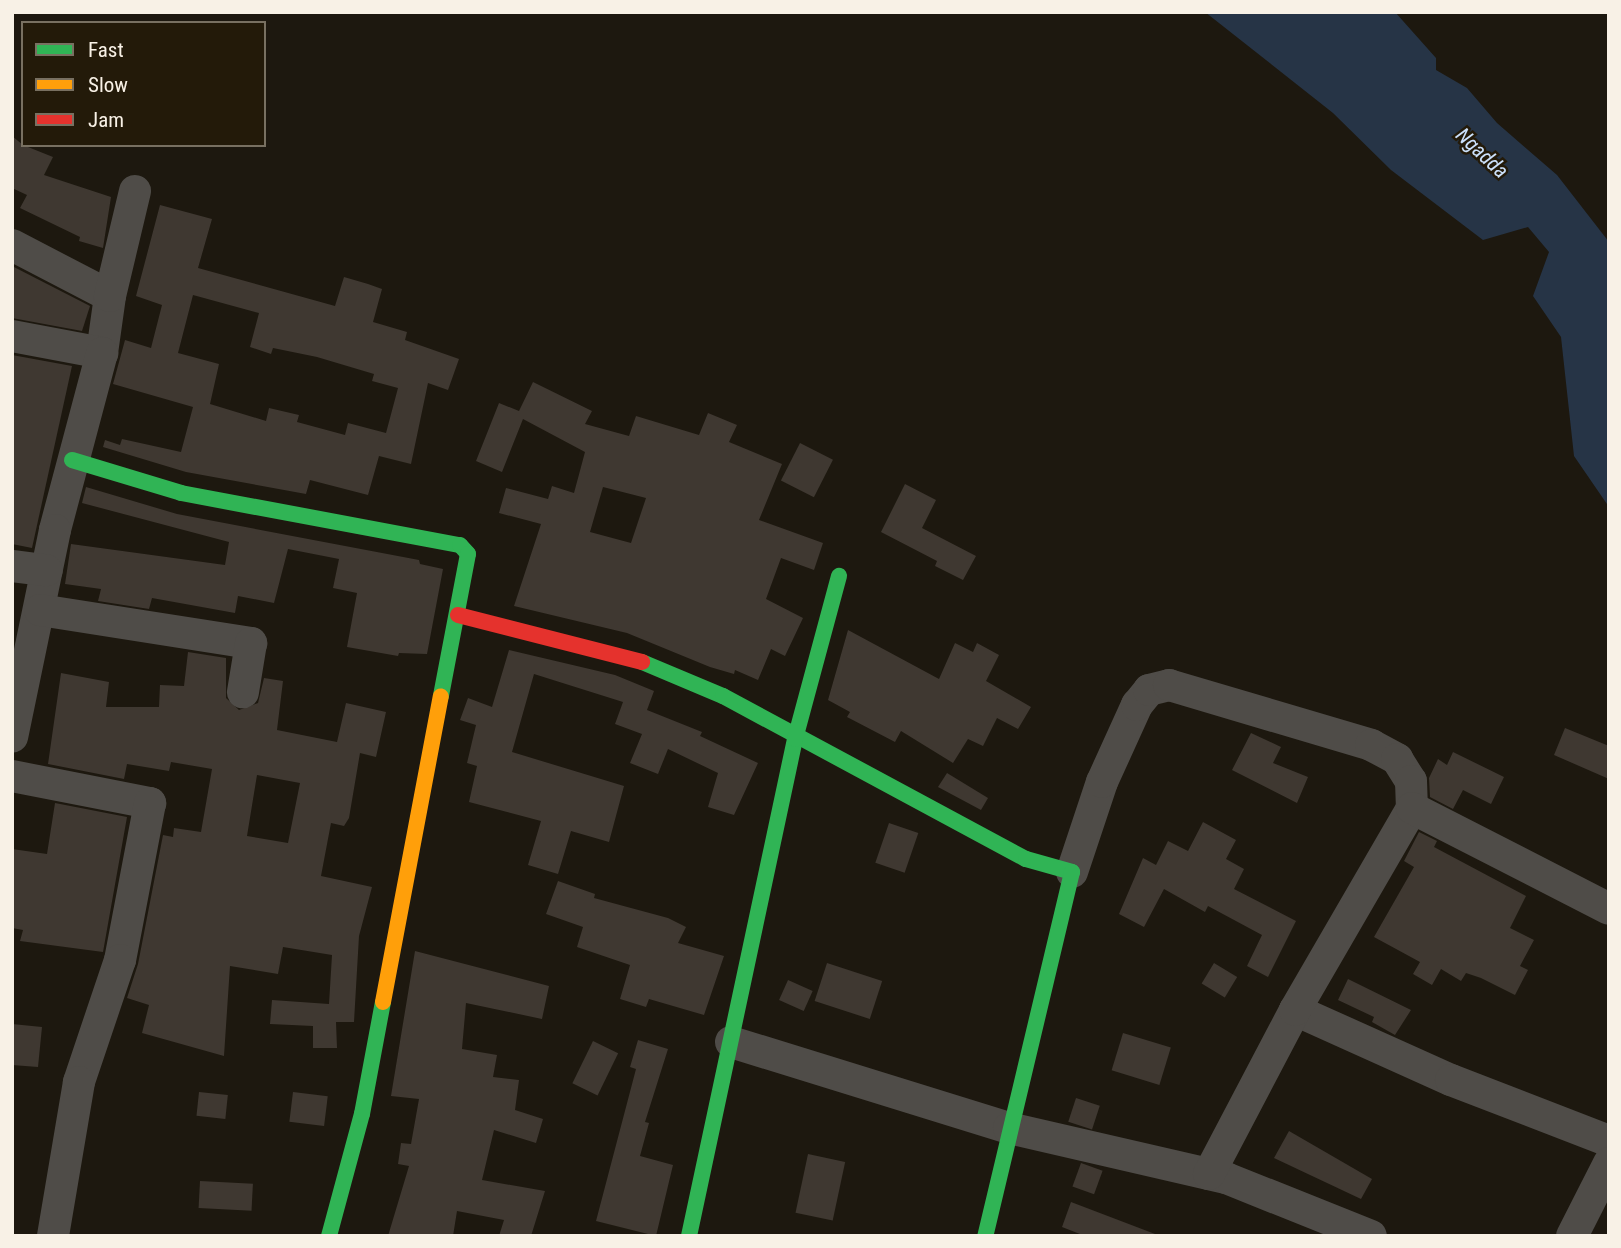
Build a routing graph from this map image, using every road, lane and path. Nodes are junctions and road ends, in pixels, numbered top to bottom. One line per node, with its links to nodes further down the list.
1 (135, 191): 3 (street)
2 (12, 245): 3 (street)
3 (110, 296): 5 (street)
4 (12, 336): 5 (street)
5 (102, 353): 6 (street)
6 (72, 460): 8 (street); 11 (street)
7 (12, 566): 8 (street)
8 (47, 570): 10 (street)
9 (839, 576): 14 (street)
10 (40, 610): 12 (street); 13 (street)
11 (458, 615): 14 (street); 26 (street)
12 (243, 692)
13 (12, 737)
14 (795, 738): 17 (street); 20 (street)
15 (12, 776): 25 (street)
16 (1412, 808): 17 (street); 18 (street); 19 (street)
17 (1072, 872): 21 (street)
18 (1609, 909)
19 (1295, 1010): 22 (street); 24 (street)
20 (731, 1042): 21 (street); 27 (street)
21 (1009, 1128): 24 (street); 28 (street)
22 (1609, 1141)
23 (1609, 1163): 30 (street)
24 (1209, 1174): 29 (street)
25 (53, 1236)
26 (329, 1236)
27 (689, 1236)
28 (985, 1236)
29 (1371, 1236)
30 (1572, 1236)

